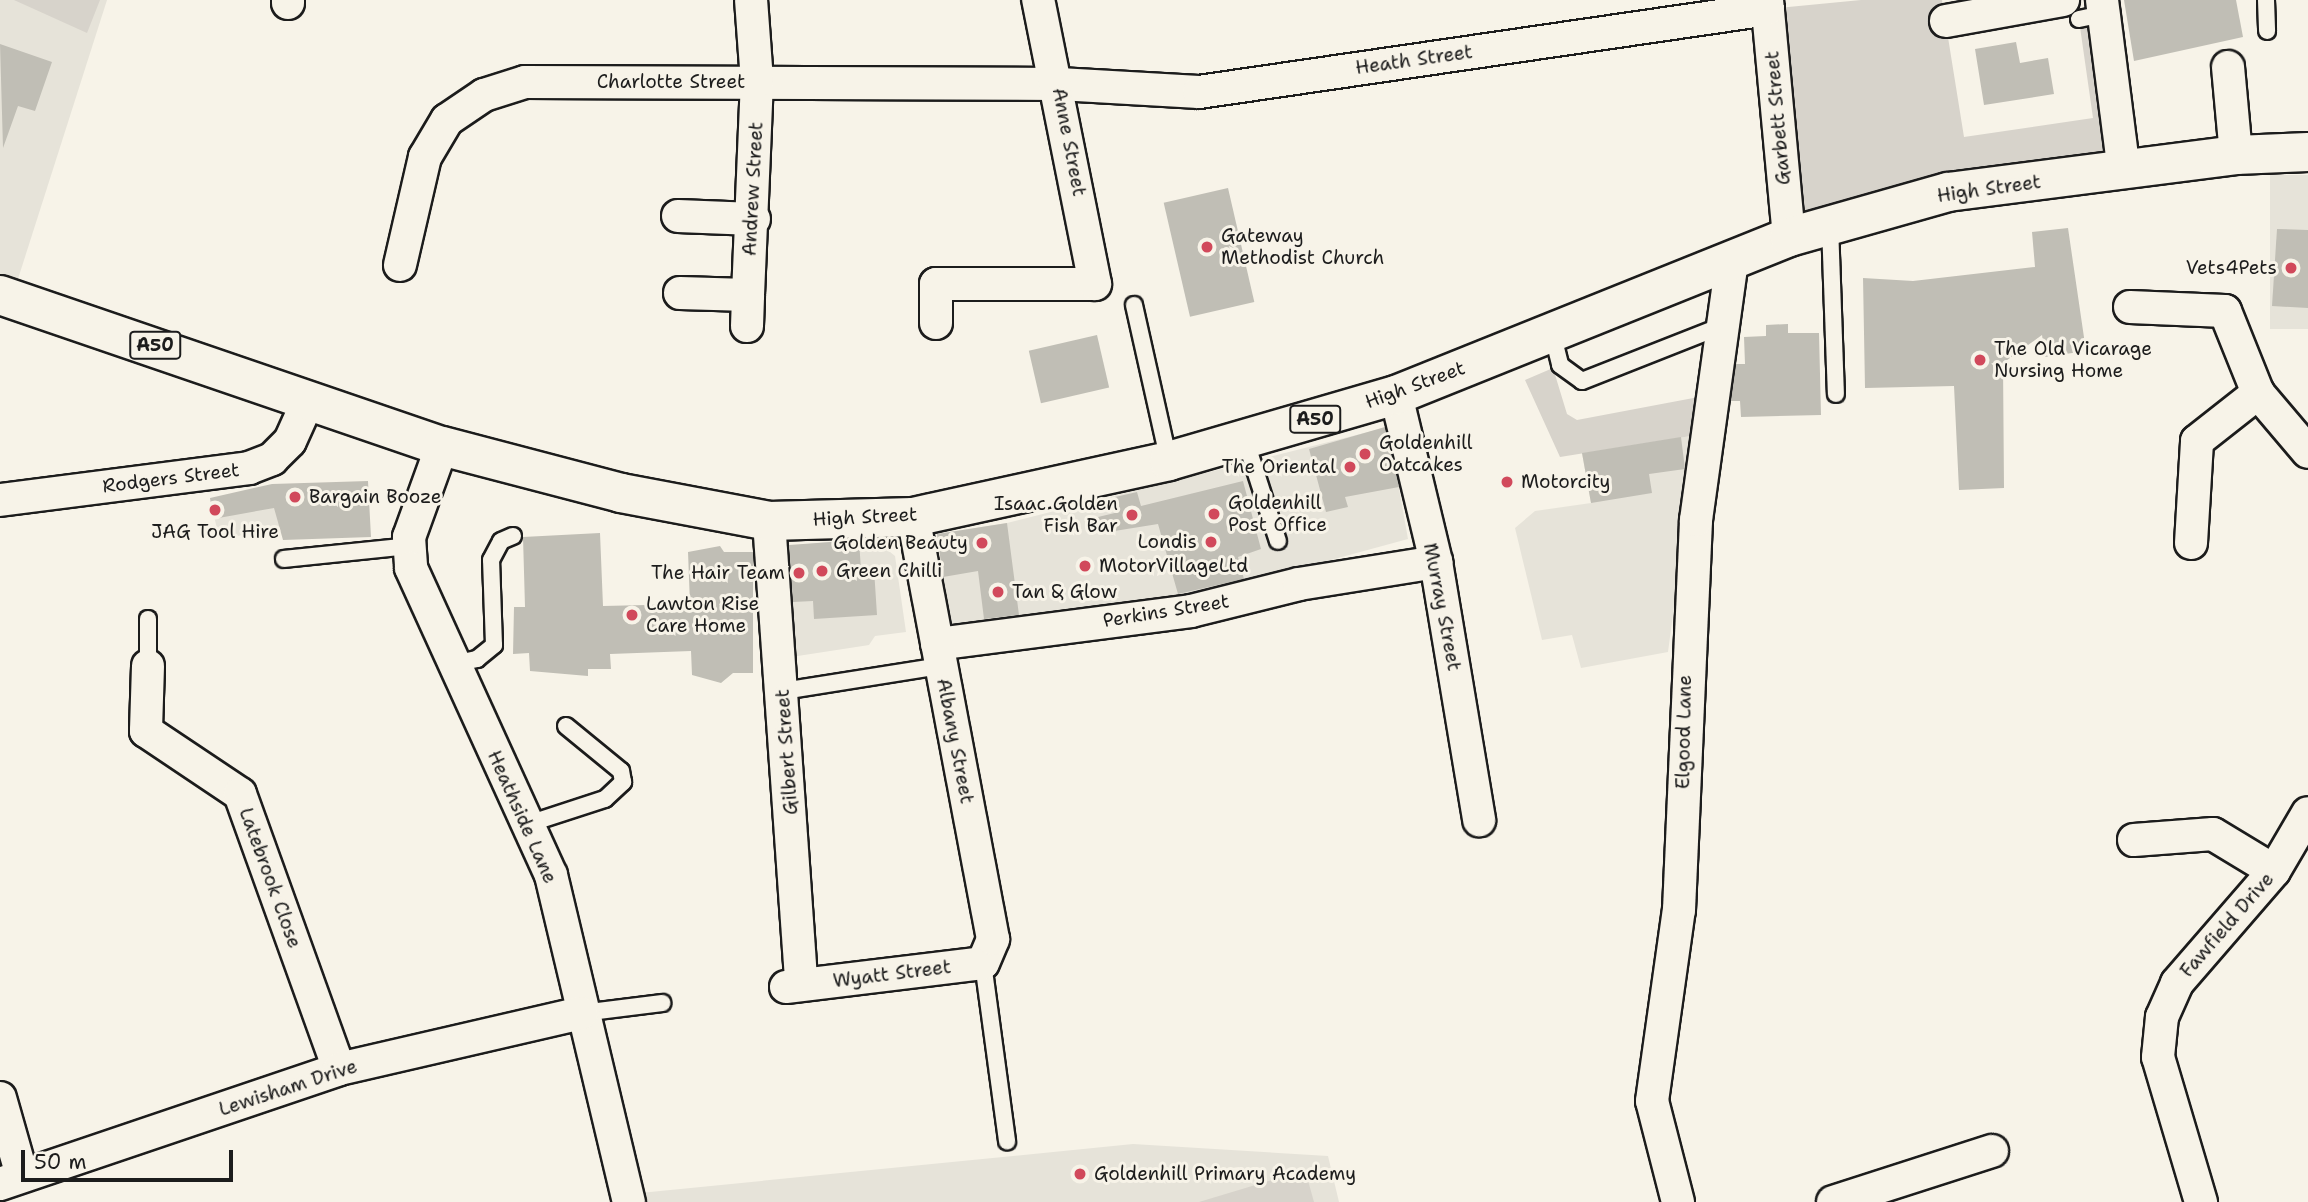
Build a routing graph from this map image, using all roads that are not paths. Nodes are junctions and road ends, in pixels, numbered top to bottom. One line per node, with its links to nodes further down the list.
1 (751, 0): 9 (street, Andrew Street)
2 (1038, 0): 10 (street, Anne Street)
3 (2266, 0): 7 (lane)
4 (1767, 5): 10 (street, Heath Street); 17 (street, Garbett Street)
5 (2087, 8): 6 (street); 13 (street)
6 (1946, 21)
7 (2267, 31)
8 (2228, 67): 12 (street)
9 (757, 81): 10 (street, Charlotte Street); 15 (street, Andrew Street); 19 (street, Charlotte Street)
10 (1059, 84): 25 (street, Anne Street)
11 (2308, 152): 12 (main road, High Street / A50)
12 (2236, 155): 13 (main road, High Street / A50)
13 (2124, 172): 16 (main road, High Street / A50)
14 (678, 216): 15 (street)
15 (754, 219): 22 (street, Andrew Street)
16 (1830, 225): 17 (main road, High Street / A50); 29 (lane)
17 (1789, 237): 18 (main road, High Street / A50)
18 (1732, 260): 26 (street, Elgood Lane); 28 (main road, High Street / A50)
19 (400, 265)
20 (680, 293): 22 (street)
21 (0, 295): 32 (main road, A50)
22 (748, 295): 27 (street, Andrew Street)
23 (1134, 305): 36 (lane)
24 (2130, 307): 30 (street)
25 (936, 323)
26 (1724, 325): 28 (lane); 67 (street, Elgood Lane)
27 (747, 326)
28 (1552, 332): 31 (main road, High Street / A50)
29 (1836, 394)
30 (2258, 394): 35 (street); 42 (street)
31 (1396, 395): 33 (main road, High Street / A50); 45 (street, Murray Street)
32 (308, 401): 34 (main road, High Street / A50); 37 (street, Rodgers Street)
33 (1245, 439): 36 (main road, High Street / A50); 41 (lane)
34 (442, 446): 39 (main road, High Street / A50); 43 (street, Heathside Lane)
35 (2308, 452)
36 (1169, 461): 38 (main road, High Street / A50)
37 (0, 500)
38 (913, 517): 39 (main road, High Street / A50); 47 (street, Albany Street)
39 (769, 522): 50 (street, Gilbert Street)
40 (513, 536): 48 (lane)
41 (1278, 541)
42 (2191, 543)
43 (410, 546): 44 (lane); 48 (street, Heathside Lane)
44 (284, 559)
45 (1436, 562): 47 (street, Perkins Street); 53 (street, Murray Street)
46 (148, 619): 49 (lane)
47 (939, 655): 50 (lane); 57 (street, Albany Street)
48 (453, 664): 54 (street, Heathside Lane)
49 (148, 666): 61 (street, Latebrook Close)
50 (783, 691): 58 (street, Gilbert Street)
51 (566, 726): 54 (lane)
52 (2308, 813): 56 (street, Fawfield Drive)
53 (1479, 820)
54 (528, 824): 60 (street, Heathside Lane)
55 (2134, 840): 56 (street)
56 (2274, 871): 69 (street, Fawfield Drive)
57 (984, 964): 58 (street, Wyatt Street); 63 (lane)
58 (793, 985)
59 (662, 1003): 60 (lane)
60 (582, 1013): 61 (street, Lewisham Drive); 66 (street, Heathside Lane)
61 (339, 1069): 65 (street, Lewisham Drive)
62 (0, 1098): 65 (street)
63 (1007, 1141)
64 (1992, 1151): 68 (street)
65 (11, 1180)
66 (629, 1202)
67 (1678, 1202)
68 (1833, 1202)
69 (2201, 1202)

